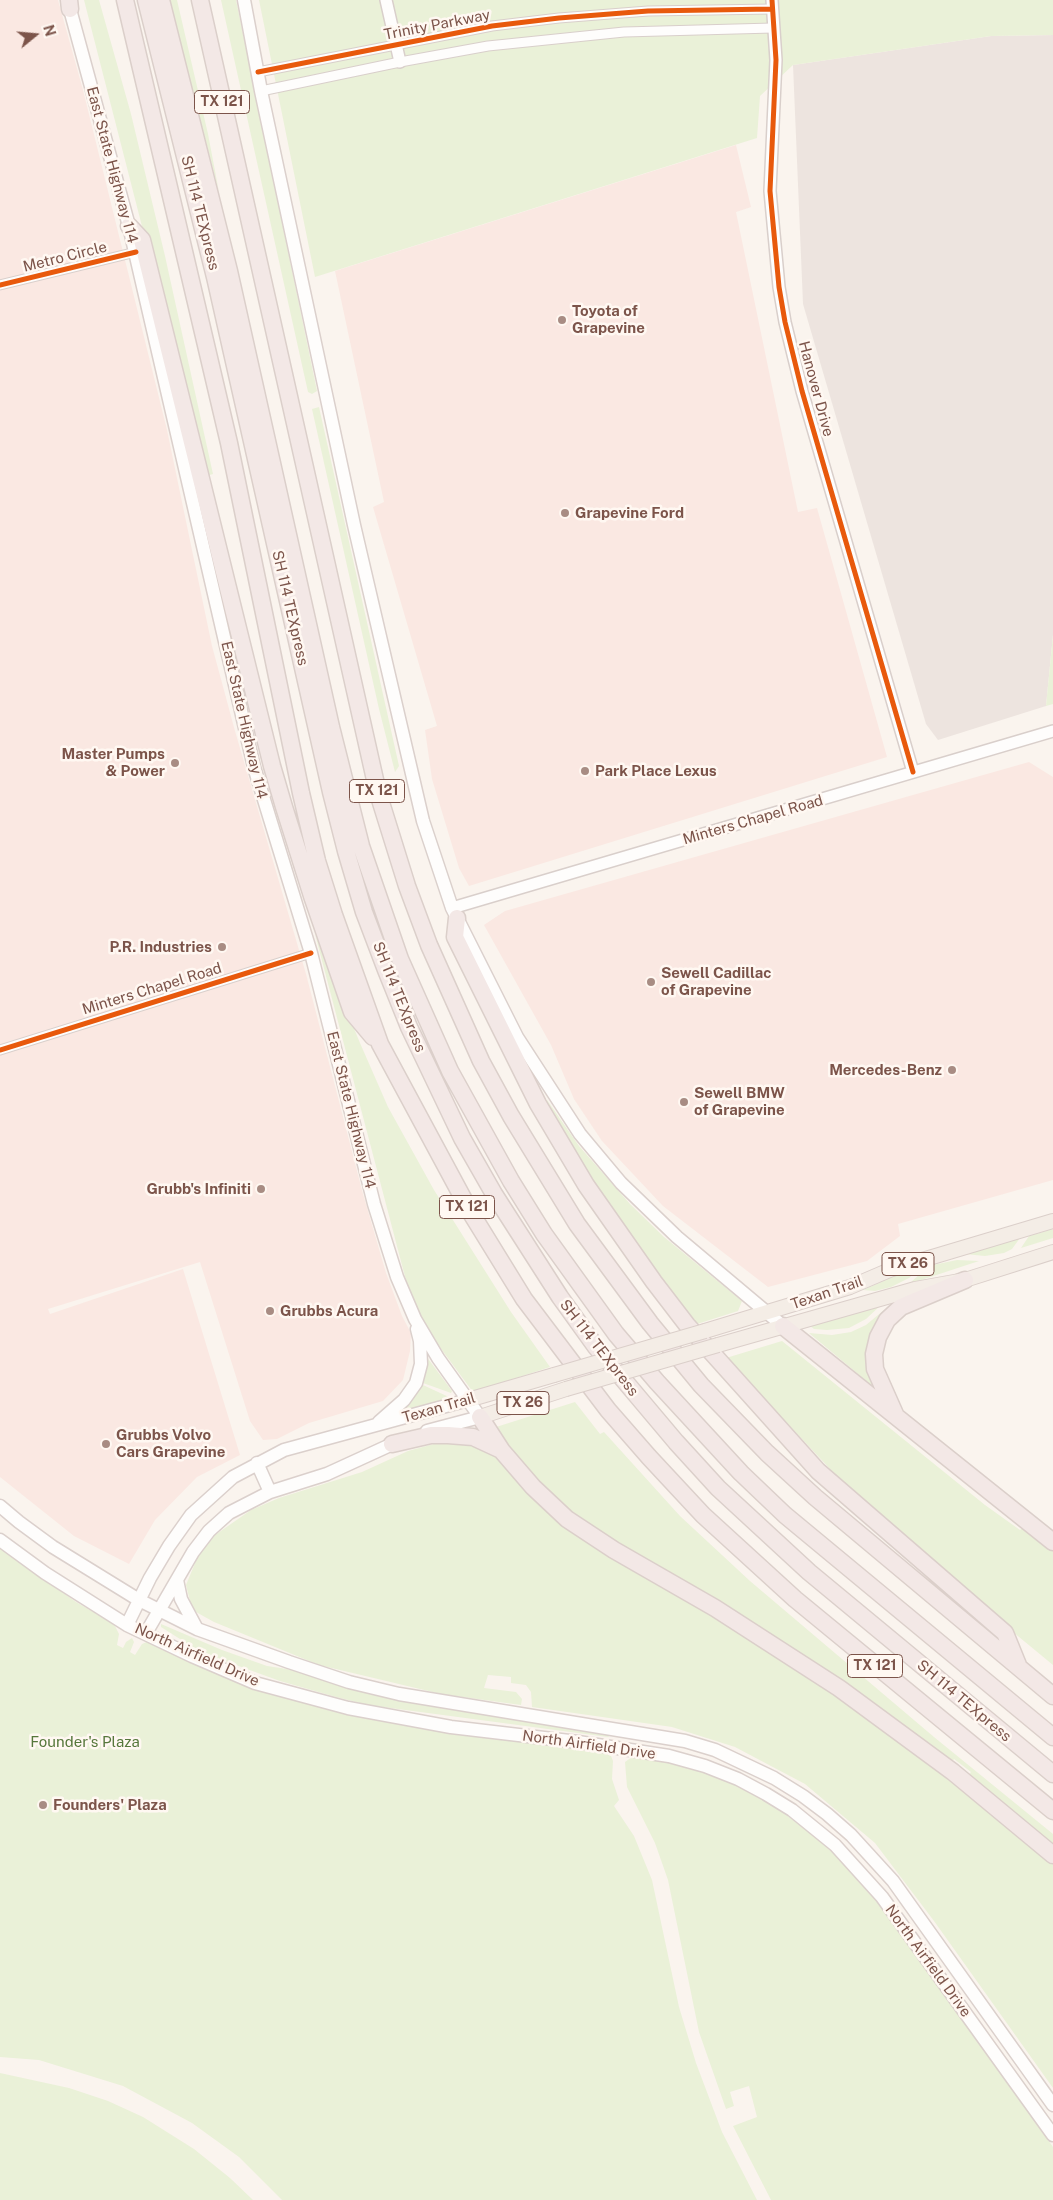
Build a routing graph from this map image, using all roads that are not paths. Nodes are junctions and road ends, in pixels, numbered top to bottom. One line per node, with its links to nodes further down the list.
1 (125, 0): 21 (highway, TX 121)
2 (146, 0): 49 (highway, SH 114 TEXpress)
3 (161, 0): 48 (highway, SH 114 TEXpress)
4 (200, 0): 46 (highway, TX 121)
5 (244, 0): 12 (main road)
6 (386, 0): 10 (street)
7 (69, 3): 14 (main road, East State Highway 114 / TX 26)
8 (772, 4): 9 (street, Hanover Drive); 10 (street, Trinity Parkway)
9 (773, 28): 11 (street, Trinity Parkway); 18 (street, Hanover Drive)
10 (396, 46): 11 (street); 12 (street, Trinity Parkway)
11 (400, 62): 13 (street, Trinity Parkway)
12 (258, 72): 13 (main road)
13 (262, 91): 19 (main road)
14 (129, 226): 15 (main road, East State Highway 114 / TX 26); 21 (highway)
15 (136, 252): 16 (street, Metro Circle); 20 (main road, East State Highway 114 / TX 26)
16 (0, 285)
17 (1053, 731): 18 (street, Minters Chapel Road)
18 (913, 772): 19 (street, Minters Chapel Road)
19 (454, 913): 26 (main road); 46 (highway)
20 (311, 953): 22 (street, Minters Chapel Road); 27 (main road, East State Highway 114 / TX 26)
21 (380, 1044): 50 (highway, TX 121)
22 (0, 1050)
23 (1053, 1221): 26 (main road, Texan Trail / TX 26)
24 (1053, 1252): 25 (main road, Texan Trail / TX 26)
25 (965, 1280): 28 (main road, Texan Trail / TX 26); 31 (highway)
26 (766, 1313): 28 (main road); 29 (main road, Texan Trail, bridge)
27 (415, 1319): 29 (main road, East State Highway 114 / TX 26); 32 (main road)
28 (783, 1326): 30 (main road, Texan Trail / TX 26, bridge); 31 (highway)
29 (468, 1400): 30 (main road, East State Highway 114 / TX 26); 32 (main road, Texan Trail)
30 (480, 1417): 33 (main road, Texan Trail); 34 (highway)
31 (897, 1418): 39 (highway)
32 (372, 1428): 35 (main road, Texan Trail)
33 (392, 1444): 34 (highway); 36 (main road, Texan Trail)
34 (502, 1451): 51 (highway)
35 (257, 1463): 36 (main road); 41 (main road, Texan Trail)
36 (270, 1492): 40 (main road, Texan Trail)
37 (0, 1506): 41 (main road, North Airfield Drive)
38 (0, 1540): 43 (main road, North Airfield Drive)
39 (1053, 1542)
40 (177, 1580): 42 (main road, Texan Trail); 44 (main road)
41 (139, 1600): 42 (main road, North Airfield Drive); 43 (main road, Texan Trail)
42 (161, 1610): 44 (main road, North Airfield Drive); 45 (main road, Texan Trail)
43 (127, 1625): 45 (main road, North Airfield Drive)
44 (197, 1629): 52 (main road, North Airfield Drive)
45 (146, 1633): 53 (main road, North Airfield Drive)
46 (1019, 1668): 47 (highway, TX 121)
47 (1053, 1696)
48 (1053, 1737)
49 (1053, 1774)
50 (1053, 1811)
51 (1053, 1855)
52 (1053, 2105)
53 (1053, 2135)

